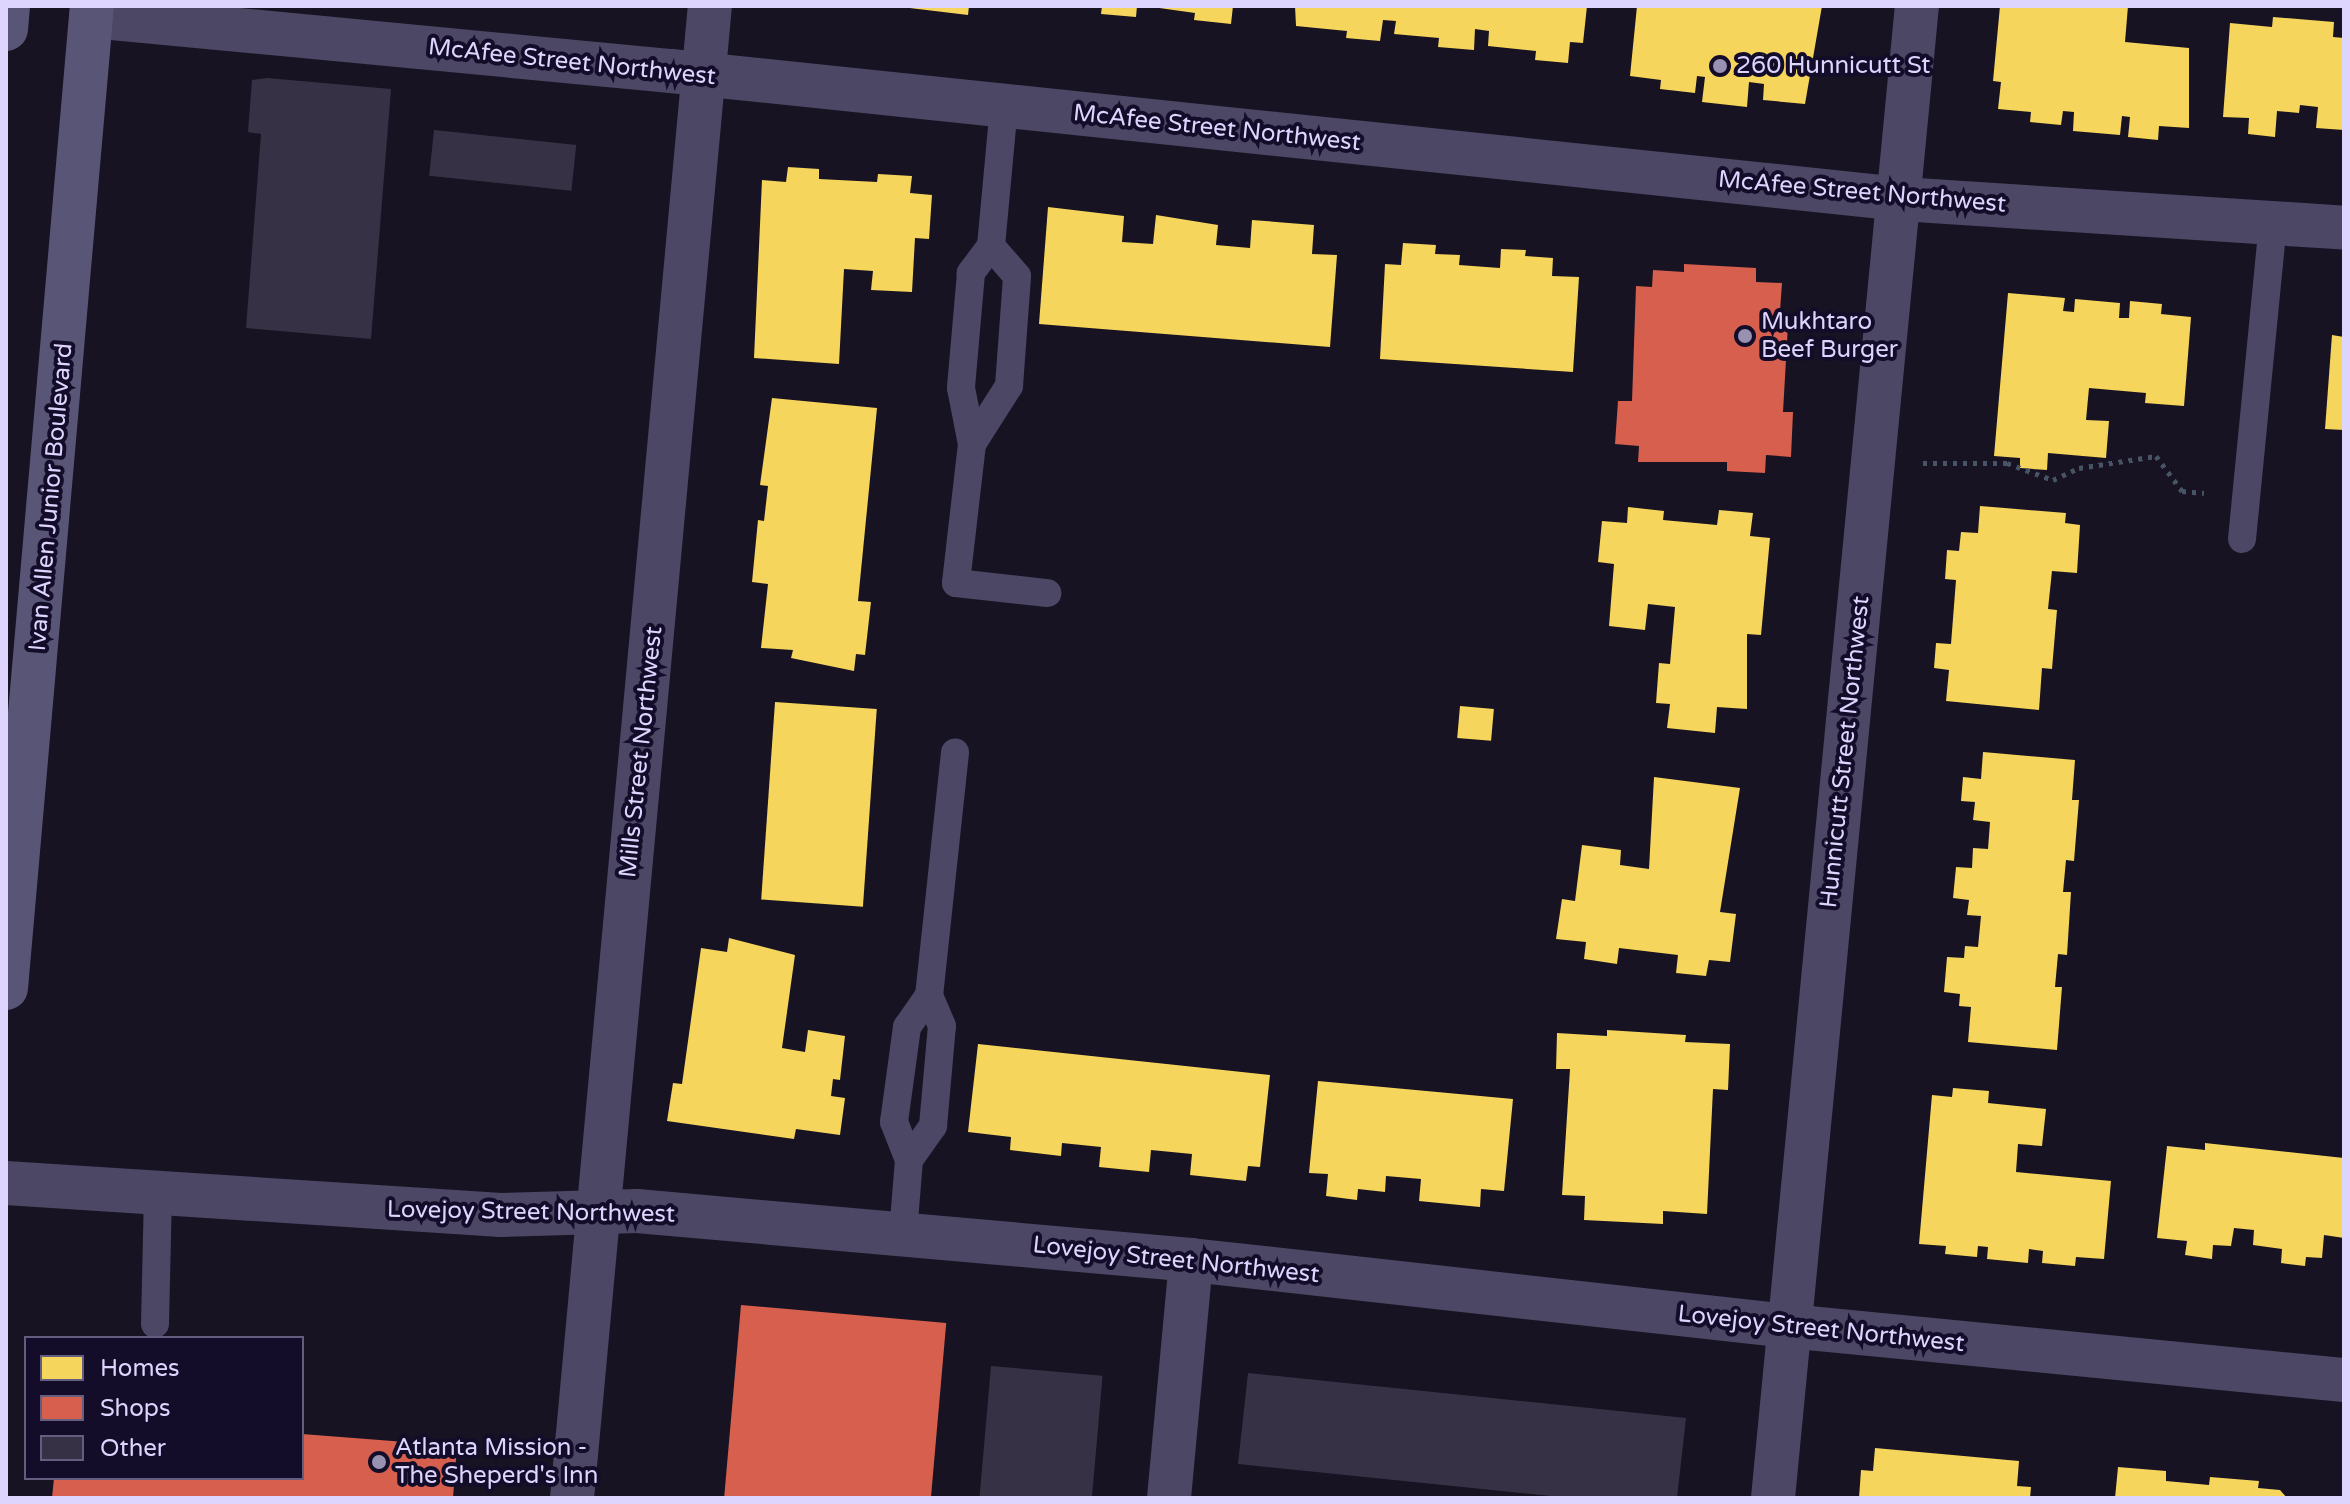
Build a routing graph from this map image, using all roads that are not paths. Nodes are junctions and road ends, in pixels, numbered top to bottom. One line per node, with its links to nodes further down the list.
1 (8, 6): 5 (main road)
2 (710, 6): 6 (street, Mills Street Northwest)
3 (1917, 6): 8 (street, Hunnicutt Street Northwest)
4 (92, 11): 6 (street, McAfee Street Northwest); 16 (main road, Ivan Allen Junior Boulevard)
5 (6, 29)
6 (705, 74): 7 (street, McAfee Street Northwest); 22 (street, Mills Street Northwest)
7 (1004, 106): 8 (street, McAfee Street Northwest); 11 (lane)
8 (1901, 199): 9 (street, McAfee Street Northwest); 26 (street, Hunnicutt Street Northwest)
9 (2273, 220): 10 (street, McAfee Street Northwest); 13 (lane)
10 (2344, 228)
11 (991, 246): 12 (lane); 12 (lane)
12 (972, 444): 14 (lane)
13 (2242, 539)
14 (1047, 593)
15 (955, 752): 18 (lane)
16 (13, 819): 17 (main road, Ivan Allen Junior Boulevard)
17 (6, 988)
18 (929, 996): 19 (lane); 19 (lane)
19 (909, 1160): 23 (lane)
20 (6, 1183): 21 (street, Lovejoy Street Northwest)
21 (158, 1194): 22 (street, Lovejoy Street Northwest); 25 (lane)
22 (596, 1211): 23 (street, Lovejoy Street Northwest); 28 (street, Mills Street Northwest)
23 (903, 1234): 24 (street, Lovejoy Street Northwest)
24 (1191, 1260): 26 (street, Lovejoy Street Northwest); 29 (street)
25 (155, 1324)
26 (1788, 1326): 27 (street, Lovejoy Street Northwest); 30 (street, Hunnicutt Street Northwest)
27 (2344, 1380)
28 (572, 1498)
29 (1169, 1498)
30 (1773, 1498)

